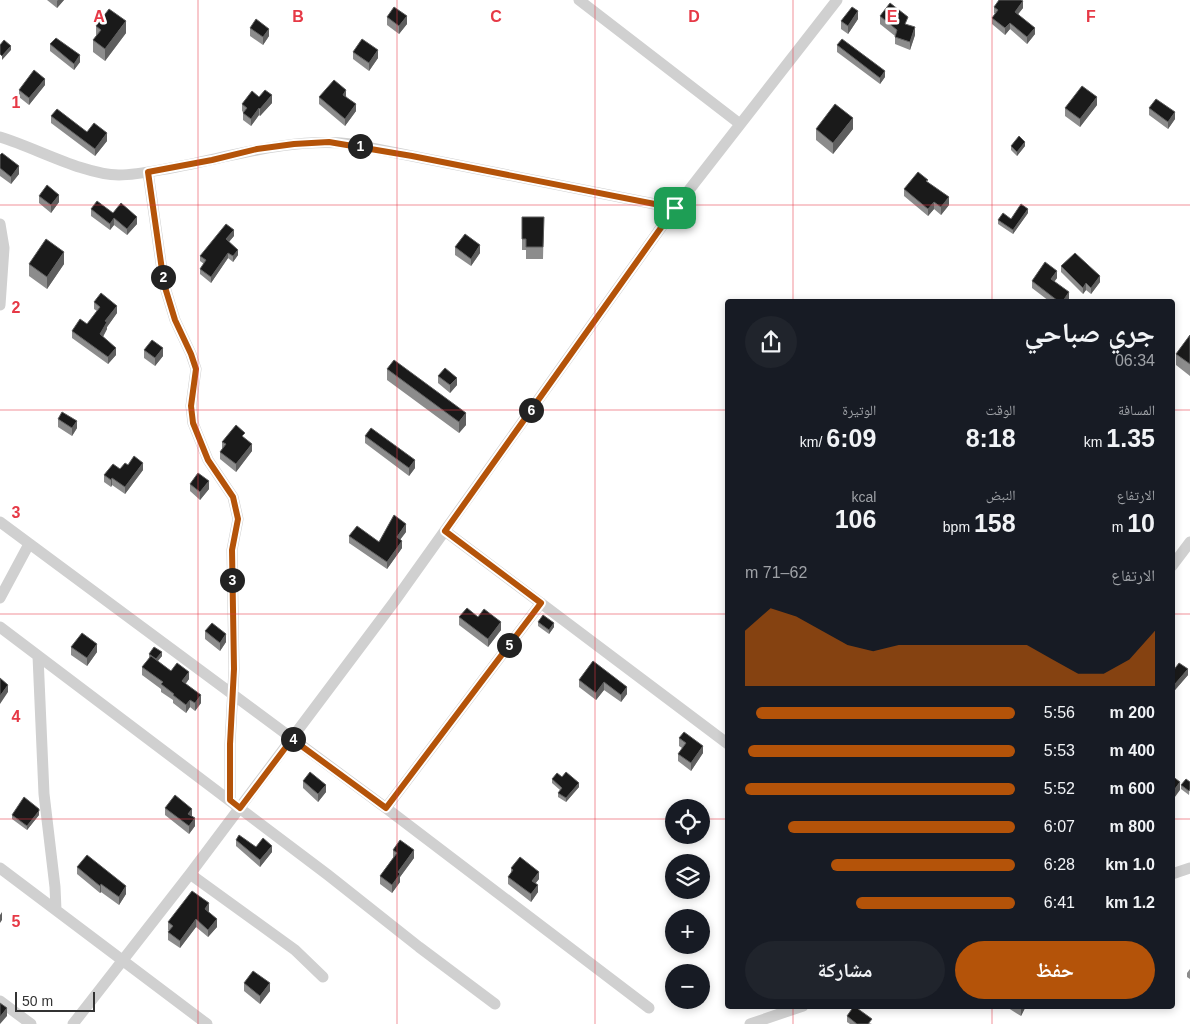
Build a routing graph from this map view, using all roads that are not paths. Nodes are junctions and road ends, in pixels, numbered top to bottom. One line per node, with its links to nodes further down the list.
1 (579, 0): 3 (street)
2 (837, 0): 3 (street)
3 (740, 124): 6 (street)
4 (0, 137): 5 (street)
5 (148, 172): 6 (street); 18 (street)
6 (675, 208): 10 (street)
7 (0, 224): 8 (street)
8 (0, 305)
9 (0, 522): 12 (street)
10 (445, 531): 15 (street); 19 (street)
11 (1190, 542): 13 (street)
12 (29, 544): 14 (street); 18 (street)
13 (1175, 562)
14 (0, 598)
15 (541, 603): 20 (street); 23 (street)
16 (0, 627): 17 (street)
17 (38, 656): 21 (street); 28 (street)
18 (233, 694): 19 (street); 21 (street)
19 (292, 739): 22 (street); 23 (street)
20 (725, 742)
21 (230, 800): 22 (street)
22 (240, 808): 27 (street); 32 (street)
23 (386, 808): 33 (street)
24 (0, 868): 28 (street)
25 (1190, 868): 26 (street)
26 (1175, 873)
27 (190, 874): 29 (street); 30 (street)
28 (56, 910): 29 (street)
29 (122, 961): 36 (street); 37 (street)
30 (323, 977)
31 (0, 1001): 35 (street)
32 (495, 1004)
33 (649, 1008)
34 (794, 1009): 38 (street)
35 (30, 1024)
36 (73, 1024)
37 (207, 1024)
38 (750, 1024)

